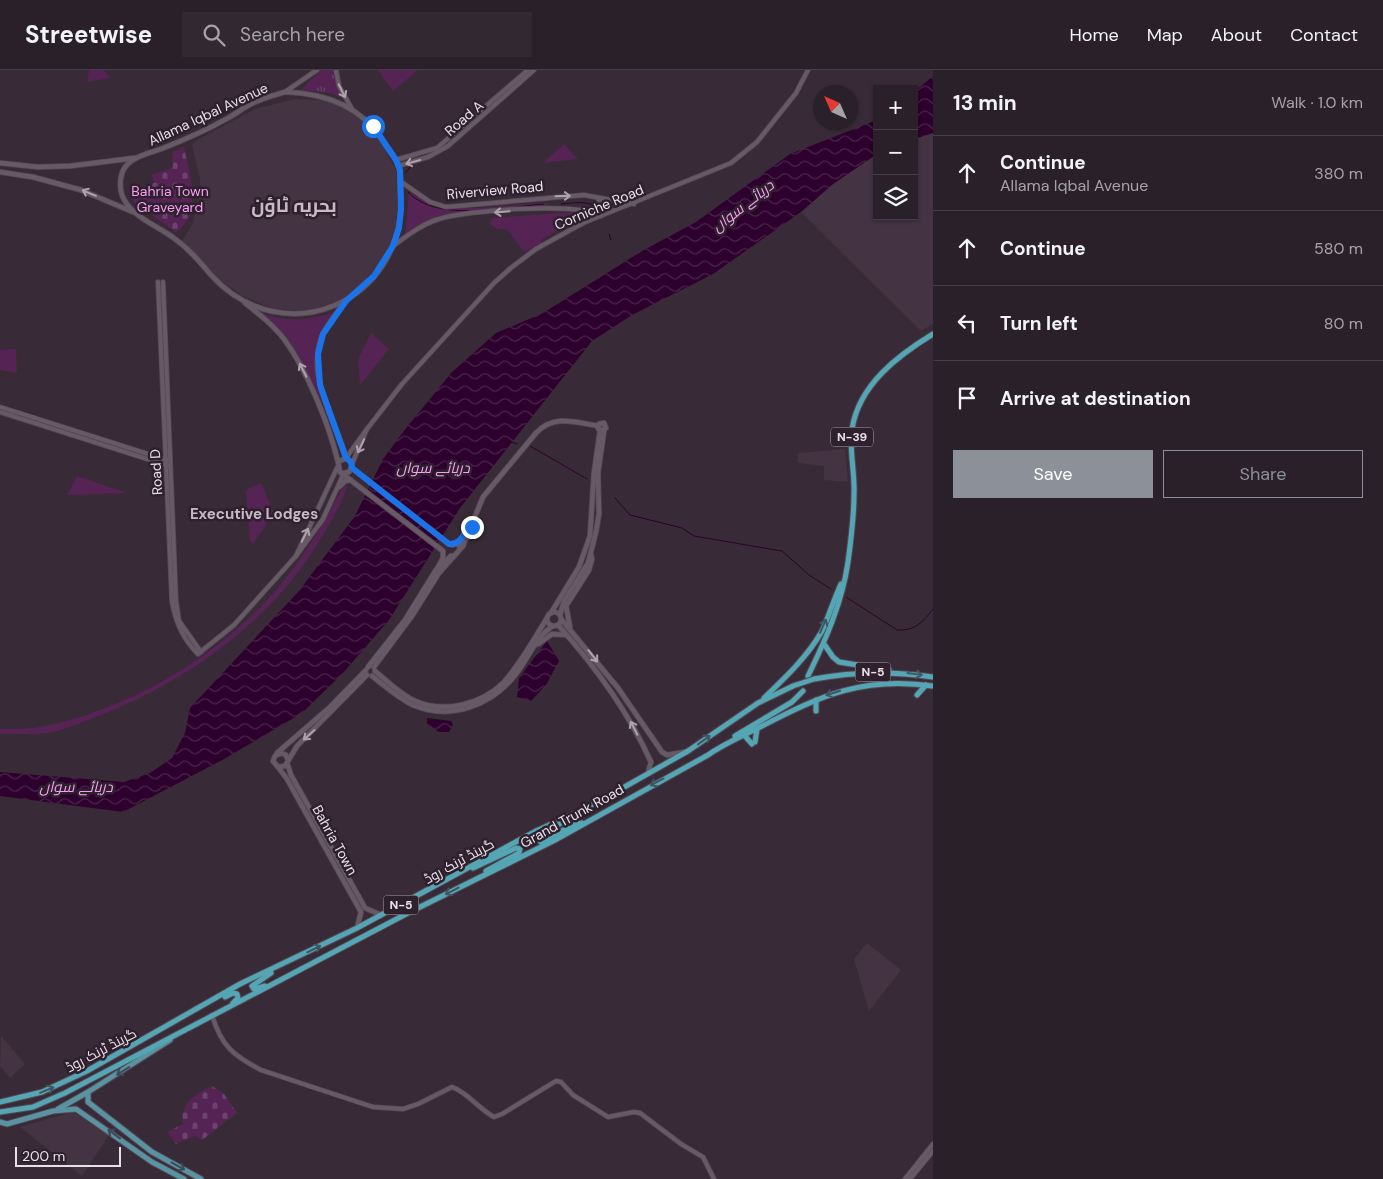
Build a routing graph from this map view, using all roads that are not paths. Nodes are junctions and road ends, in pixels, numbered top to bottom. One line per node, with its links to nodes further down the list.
1 (317, 70): 6 (street)
2 (336, 70): 7 (street, one-way to 7)
3 (528, 70): 9 (street, Road A)
4 (534, 70): 11 (street, Road A, one-way to 11)
5 (808, 70): 15 (street, Corniche Road)
6 (285, 92): 7 (main road, Allama Iqbal Avenue); 8 (main road, Allama Iqbal Avenue)
7 (353, 110): 9 (main road, Allama Iqbal Avenue)
8 (136, 158): 10 (main road); 17 (main road, Allama Iqbal Avenue)
9 (396, 160): 11 (main road, Allama Iqbal Avenue)
10 (0, 163)
11 (398, 166): 13 (main road, Allama Iqbal Avenue)
12 (0, 172): 17 (main road, one-way to 12)
13 (400, 181): 14 (street, Riverview Road, one-way to 14); 21 (main road, Allama Iqbal Avenue)
14 (598, 199): 15 (street, Riverview Road); 18 (street)
15 (635, 204): 18 (street, Corniche Road)
16 (582, 210): 19 (street, Riverview Road); 20 (street); 21 (street, Riverview Road, one-way to 21)
17 (134, 212): 23 (main road, Allama Iqbal Avenue)
18 (609, 212): 19 (street, Corniche Road)
19 (602, 216): 20 (street, Corniche Road)
20 (583, 223): 28 (street, Corniche Road)
21 (393, 246): 24 (main road, Allama Iqbal Avenue)
22 (160, 282): 31 (street, Road D)
23 (238, 297): 24 (main road, Allama Iqbal Avenue); 32 (main road, one-way to 23)
24 (346, 301): 30 (main road)
25 (933, 334): 42 (highway, N-39)
26 (0, 408): 31 (street)
27 (0, 412): 31 (street)
28 (367, 429): 30 (street); 33 (street, one-way to 33)
29 (602, 431): 37 (main road); 39 (main road); 43 (main road)
30 (346, 458): 32 (main road); 33 (main road)
31 (169, 463): 40 (street, Road D)
32 (338, 465): 34 (main road); 40 (street, one-way to 32)
33 (352, 466): 34 (main road); 38 (main road)
34 (344, 474): 35 (main road); 36 (street)
35 (352, 481): 36 (main road); 41 (main road)
36 (339, 487): 40 (street)
37 (472, 522): 38 (main road); 51 (main road)
38 (463, 538): 41 (main road)
39 (590, 554): 44 (main road); 47 (main road)
40 (296, 556)
41 (438, 568): 51 (main road)
42 (846, 574): 49 (highway, N-39); 60 (highway, N-39, one-way to 42)
43 (551, 613): 44 (main road); 45 (main road)
44 (561, 617): 46 (main road); 47 (main road)
45 (548, 618): 46 (main road); 51 (main road)
46 (556, 625): 48 (main road); 50 (main road)
47 (570, 629): 65 (main road, one-way to 65)
48 (568, 636): 50 (main road); 69 (main road, one-way to 48)
49 (824, 644): 52 (highway); 53 (highway, N-39)
50 (534, 646): 51 (main road)
51 (370, 671): 66 (main road); 67 (main road, one-way to 67)
52 (897, 672): 54 (highway, N-5, one-way to 54); 60 (highway, گرینڈ ٹرنک روڈ / N-5, bridge)
53 (808, 676)
54 (933, 677)
55 (926, 685): 56 (highway, Grand Trunk Road / N-5); 58 (highway); 59 (highway, Grand Trunk Road / N-5, one-way to 59)
56 (933, 686)
57 (803, 691): 64 (highway)
58 (917, 695)
59 (816, 700): 61 (highway); 62 (highway, Grand Trunk Road / N-5)
60 (758, 703): 65 (highway, گرینڈ ٹرنک روڈ / N-5, one-way to 60)
61 (816, 711)
62 (757, 729): 63 (highway, Grand Trunk Road / N-5); 63 (highway)
63 (744, 735): 64 (highway, Grand Trunk Road / N-5)
64 (725, 744): 71 (highway, Grand Trunk Road / N-5, one-way to 71)
65 (688, 751): 69 (highway, گرینڈ ٹرنک روڈ / N-5)
66 (276, 754): 67 (main road); 68 (main road)
67 (288, 762): 68 (main road); 74 (main road, Bahria Town)
68 (278, 767): 75 (main road, Bahria Town)
69 (648, 773): 70 (highway, گرینڈ ٹرنک روڈ / N-5)
70 (580, 811): 71 (highway); 72 (highway, گرینڈ ٹرنک روڈ / N-5)
71 (587, 822): 73 (highway, Grand Trunk Road / N-5)
72 (465, 870): 73 (highway); 74 (highway, گرینڈ ٹرنک روڈ / N-5)
73 (468, 883): 77 (highway, Grand Trunk Road / N-5, one-way to 77)
74 (381, 915): 75 (highway, گرینڈ ٹرنک روڈ / N-5)
75 (357, 928): 76 (highway, گرینڈ ٹرنک روڈ / N-5, one-way to 75)
76 (291, 960): 77 (highway); 78 (highway, گرینڈ ٹرنک روڈ / N-5)
77 (277, 982): 79 (highway, Grand Trunk Road / N-5)
78 (197, 1010): 79 (highway); 83 (highway, گرینڈ ٹرنک روڈ / N-5, one-way to 78)
79 (220, 1011): 80 (highway, Grand Trunk Road / N-5)
80 (212, 1015): 81 (highway, Grand Trunk Road / N-5); 91 (street)
81 (178, 1033): 82 (main road, one-way to 82); 85 (highway, گرینڈ ٹرنک روڈ / N-5)
82 (88, 1092): 84 (main road); 90 (main road, one-way to 90)
83 (0, 1102)
84 (52, 1111): 86 (main road); 89 (main road, one-way to 84)
85 (0, 1112)
86 (0, 1122)
87 (933, 1144): 92 (street)
88 (933, 1151): 93 (street)
89 (184, 1179)
90 (201, 1179)
91 (714, 1179)
92 (905, 1179)
93 (910, 1179)

